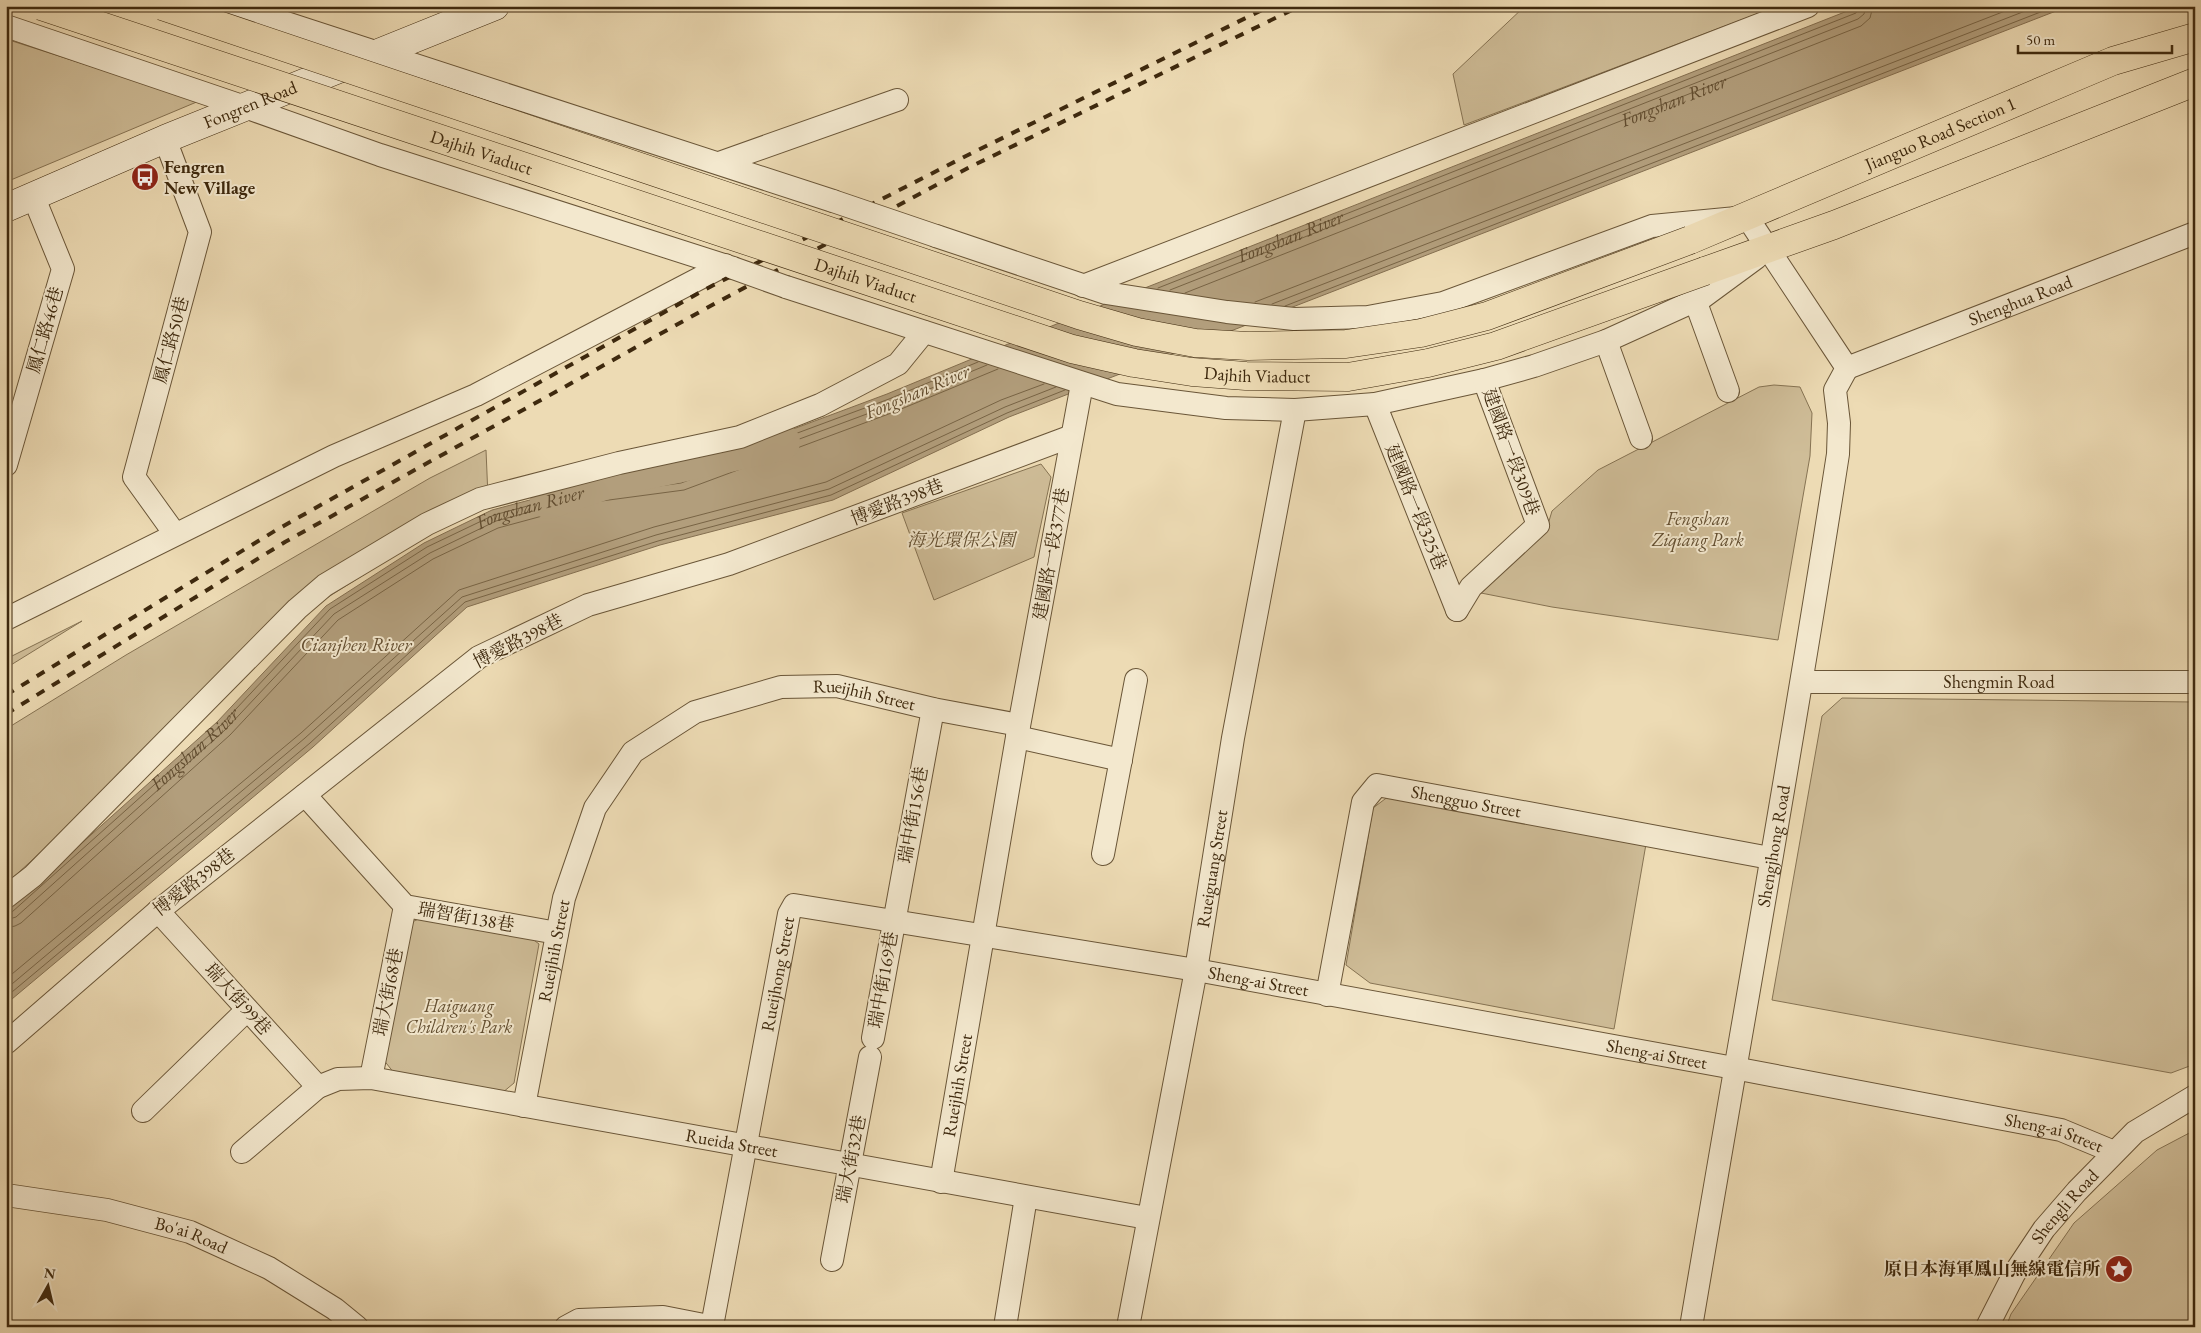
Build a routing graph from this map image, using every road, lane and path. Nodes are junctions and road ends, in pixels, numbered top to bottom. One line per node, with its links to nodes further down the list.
1 (41, 6): 20 (main road, Dajhih Viaduct, bridge)
2 (162, 6): 19 (main road, Dajhih Viaduct, bridge)
3 (234, 6): 9 (street)
4 (495, 6): 6 (street, Fongren Road)
5 (1808, 6): 22 (street)
6 (467, 12): 9 (street, Fongren Road)
7 (6, 26): 12 (street)
8 (2195, 37): 17 (main road, Jianguo Road Section 1)
9 (378, 54): 12 (street, Fongren Road); 14 (street)
10 (2195, 82): 20 (main road)
11 (897, 100): 14 (street)
12 (245, 107): 13 (street, Fongren Road); 21 (street)
13 (165, 139): 15 (street, Fongren Road); 35 (street, 鳳仁路50巷)
14 (719, 163): 22 (street, bridge)
15 (34, 198): 16 (street, Fongren Road); 34 (street, 鳳仁路46巷)
16 (6, 208)
17 (1747, 217): 19 (main road, Jianguo Road Section 1); 20 (street); 22 (street)
18 (2195, 233): 26 (street, Shenghua Road)
19 (1690, 240)
20 (1769, 248): 23 (street); 26 (street)
21 (729, 267): 24 (street, bridge); 35 (street)
22 (1083, 286)
23 (1695, 300): 25 (street); 29 (street)
24 (924, 332): 28 (street); 47 (street)
25 (1606, 340): 27 (street); 33 (street)
26 (1847, 368): 39 (street, Shengjhong Road)
27 (1484, 380): 30 (street); 36 (street, 建國路一段309巷)
28 (1075, 382): 31 (street); 32 (street, 建國路一段377巷)
29 (1728, 391)
30 (1375, 404): 31 (street); 36 (street, 建國路一段325巷)
31 (1295, 410): 53 (street, Rueiguang Street)
32 (1072, 436): 42 (street, 建國路一段377巷); 44 (street, 博愛路398巷)
33 (1641, 438)
34 (6, 465)
35 (174, 534): 37 (street)
36 (1456, 610)
37 (6, 619)
38 (1136, 680): 43 (street)
39 (1803, 682): 40 (street, Shengmin Road); 46 (street, Shengjhong Road)
40 (2195, 682)
41 (933, 709): 42 (street, Rueijhih Street); 50 (street, 瑞中街156巷); 51 (street, Rueijhih Street)
42 (1018, 731): 43 (street); 52 (street, Rueijhih Street)
43 (1121, 760): 45 (street)
44 (305, 795): 48 (street, 瑞智街138巷); 49 (street, 博愛路398巷)
45 (1104, 854)
46 (1770, 858): 54 (street, Shengguo Street); 58 (street, Shengjhong Road)
47 (6, 897)
48 (405, 906): 51 (street, 瑞智街138巷); 59 (street, 瑞大街68巷)
49 (158, 911): 55 (street, 瑞大街99巷); 56 (street, 博愛路398巷)
50 (894, 922): 52 (street, Rueijhong Street); 57 (street, 瑞中街169巷); 64 (street, Rueijhong Street)
51 (557, 933): 62 (street, Rueijhih Street)
52 (983, 936): 53 (street, Rueijhong Street); 68 (street, Rueijhih Street)
53 (1196, 970): 54 (street, Sheng-ai Street); 71 (street, Rueiguang Street)
54 (1326, 994): 58 (street, Sheng-ai Street)
55 (248, 1010): 60 (street, 瑞大街99巷); 63 (street)
56 (6, 1043)
57 (872, 1048): 67 (street, 瑞大街32巷)
58 (1734, 1068): 66 (street, Sheng-ai Street); 78 (street, Shengjhong Road)
59 (371, 1078): 60 (street, Rueida Street); 62 (street, Rueida Street)
60 (318, 1088): 65 (street, Rueida Street)
61 (2195, 1096): 66 (street, Shengli Road)
62 (524, 1106): 64 (street, Rueida Street)
63 (143, 1111)
64 (745, 1146): 67 (street, Rueida Street); 75 (street, Rueijhong Street)
65 (242, 1152)
66 (2114, 1152): 79 (street, Shengli Road)
67 (850, 1165): 68 (street, Rueida Street); 72 (street, 瑞大街32巷)
68 (941, 1182): 70 (street, Rueida Street)
69 (6, 1195): 73 (street, Bo'ai Road)
70 (1026, 1197): 71 (street, Rueida Street); 76 (street)
71 (1148, 1218): 77 (street, Rueiguang Street)
72 (832, 1260)
73 (357, 1327)
74 (566, 1327): 75 (street)
75 (713, 1327)
76 (1005, 1327)
77 (1128, 1327)
78 (1691, 1327)
79 (1987, 1327)

